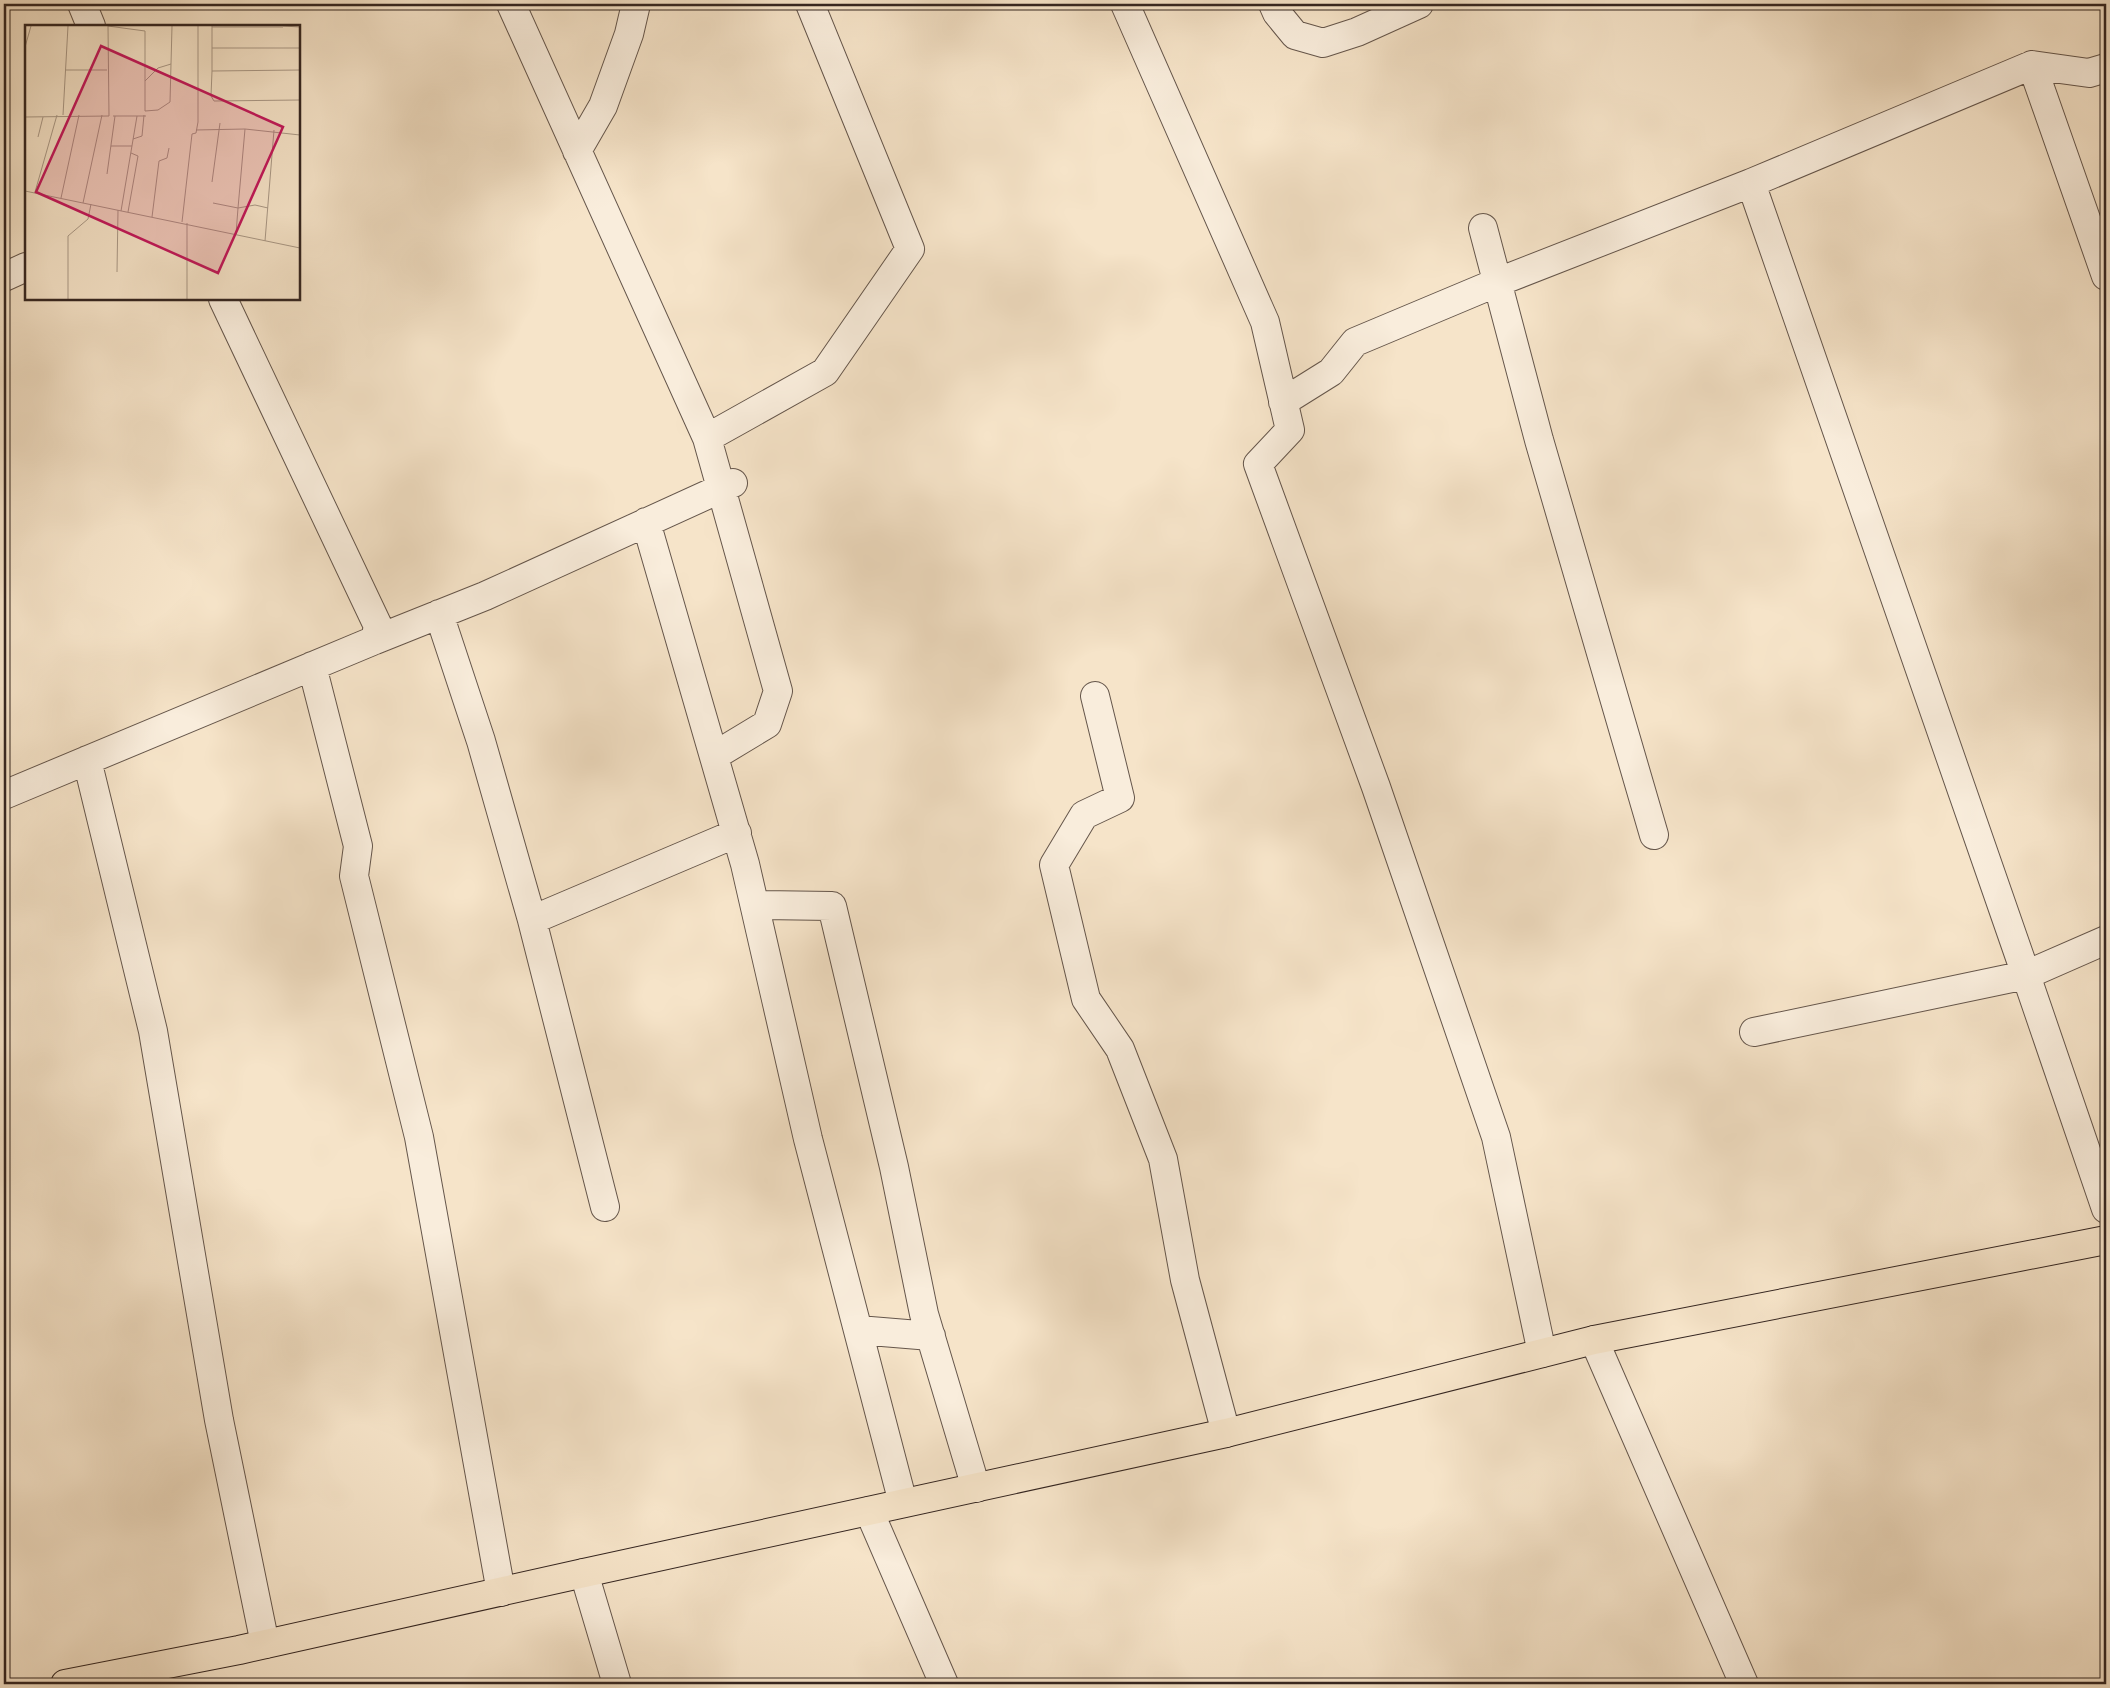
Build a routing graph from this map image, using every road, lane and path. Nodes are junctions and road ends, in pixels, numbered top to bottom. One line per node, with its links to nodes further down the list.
1 (82, 4): 8 (street)
2 (511, 4): 11 (street)
3 (636, 4): 11 (street)
4 (810, 4): 20 (street)
5 (1126, 4): 19 (street)
6 (1274, 4): 7 (street)
7 (1419, 4)
8 (91, 25)
9 (2032, 65): 10 (street); 12 (street); 15 (street)
10 (2106, 68)
11 (577, 151): 20 (street)
12 (1750, 183): 17 (street); 35 (street)
13 (1483, 228): 17 (street)
14 (25, 267): 16 (street)
15 (2106, 276)
16 (4, 277)
17 (1498, 282): 19 (street); 31 (street)
18 (223, 300): 24 (street)
19 (1284, 402): 43 (street)
20 (707, 438): 21 (street)
21 (726, 486): 22 (street); 27 (street)
22 (646, 522): 23 (street); 27 (street)
23 (439, 614): 24 (street); 33 (street)
24 (375, 640): 25 (street)
25 (312, 666): 28 (street); 49 (street)
26 (1095, 696): 44 (street)
27 (714, 756): 30 (street)
28 (87, 760): 29 (street); 50 (street)
29 (4, 795)
30 (736, 833): 32 (street); 33 (street)
31 (1654, 835)
32 (755, 905): 40 (street); 41 (street)
33 (532, 920): 37 (street)
34 (2106, 940): 35 (street)
35 (2026, 975): 36 (street); 38 (street)
36 (1754, 1032)
37 (606, 1208)
38 (2106, 1209)
39 (2106, 1240): 42 (main road)
40 (858, 1330): 41 (street); 46 (street)
41 (931, 1336): 45 (street)
42 (1594, 1340): 43 (main road); 54 (street)
43 (1542, 1353): 44 (main road)
44 (1226, 1434): 45 (main road)
45 (976, 1488): 46 (main road)
46 (903, 1503): 47 (main road)
47 (868, 1511): 48 (main road); 53 (street)
48 (584, 1573): 49 (main road); 52 (street)
49 (500, 1592): 50 (main road)
50 (265, 1644): 51 (main road)
51 (65, 1684)
52 (617, 1684)
53 (944, 1684)
54 (1744, 1684)

